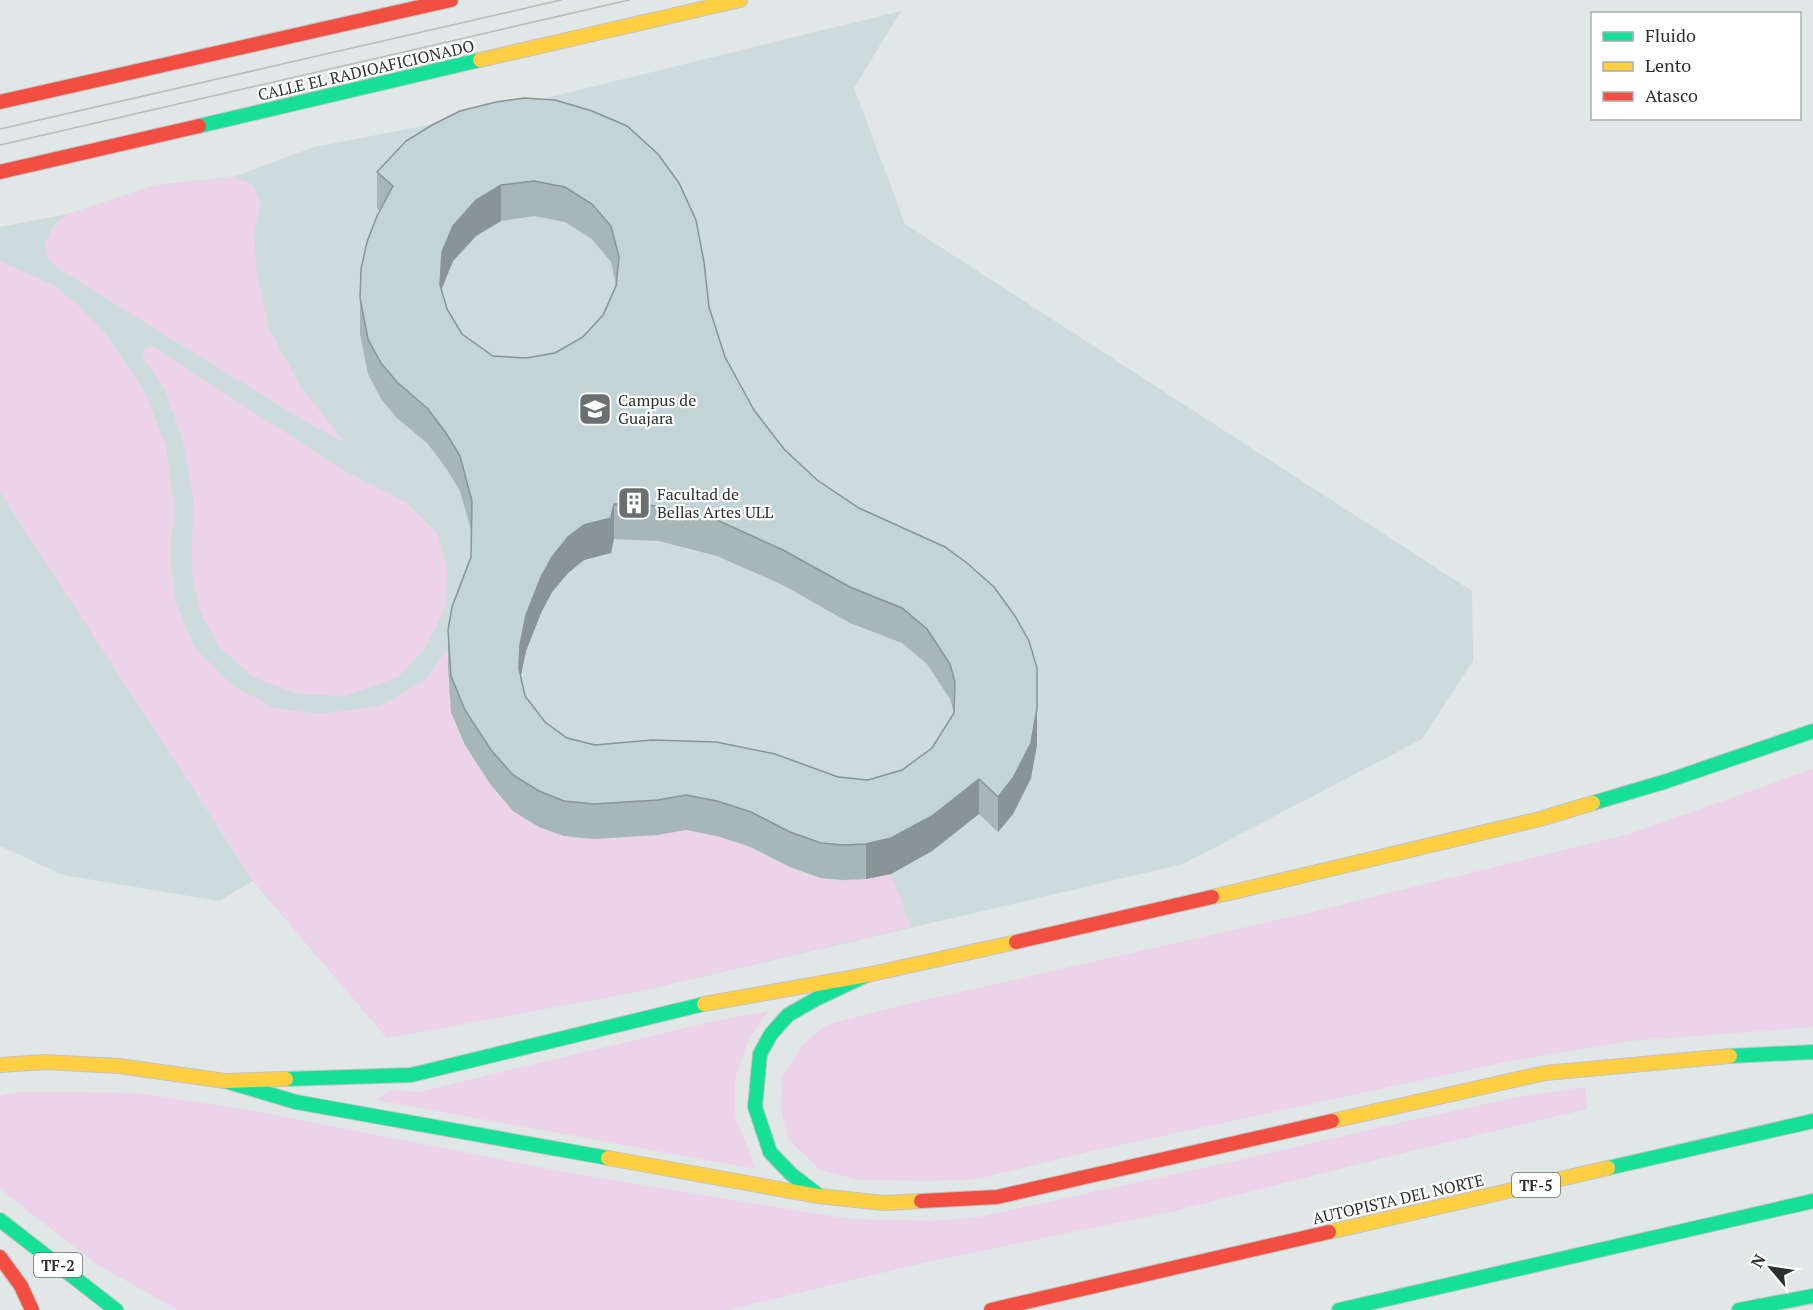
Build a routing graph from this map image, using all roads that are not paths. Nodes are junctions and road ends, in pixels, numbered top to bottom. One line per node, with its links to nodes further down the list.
1 (451, 0): 3 (main road)
2 (740, 0): 4 (main road, CALLE EL RADIOAFICIONADO)
3 (0, 102)
4 (0, 172)
5 (1813, 731): 6 (main road)
6 (867, 975): 9 (main road); 11 (main road)
7 (1813, 1052): 11 (main road)
8 (0, 1065): 9 (main road)
9 (225, 1081): 11 (main road)
10 (1813, 1121): 18 (main road, AUTOPISTA DEL NORTE / TF-5)
11 (818, 1196)
12 (1813, 1200): 19 (main road)
13 (0, 1220): 17 (main road, TF-2)
14 (0, 1257): 16 (main road, TF-2)
15 (1813, 1296): 20 (main road)
16 (32, 1310)
17 (116, 1310)
18 (991, 1310)
19 (1339, 1310)
20 (1739, 1310)

